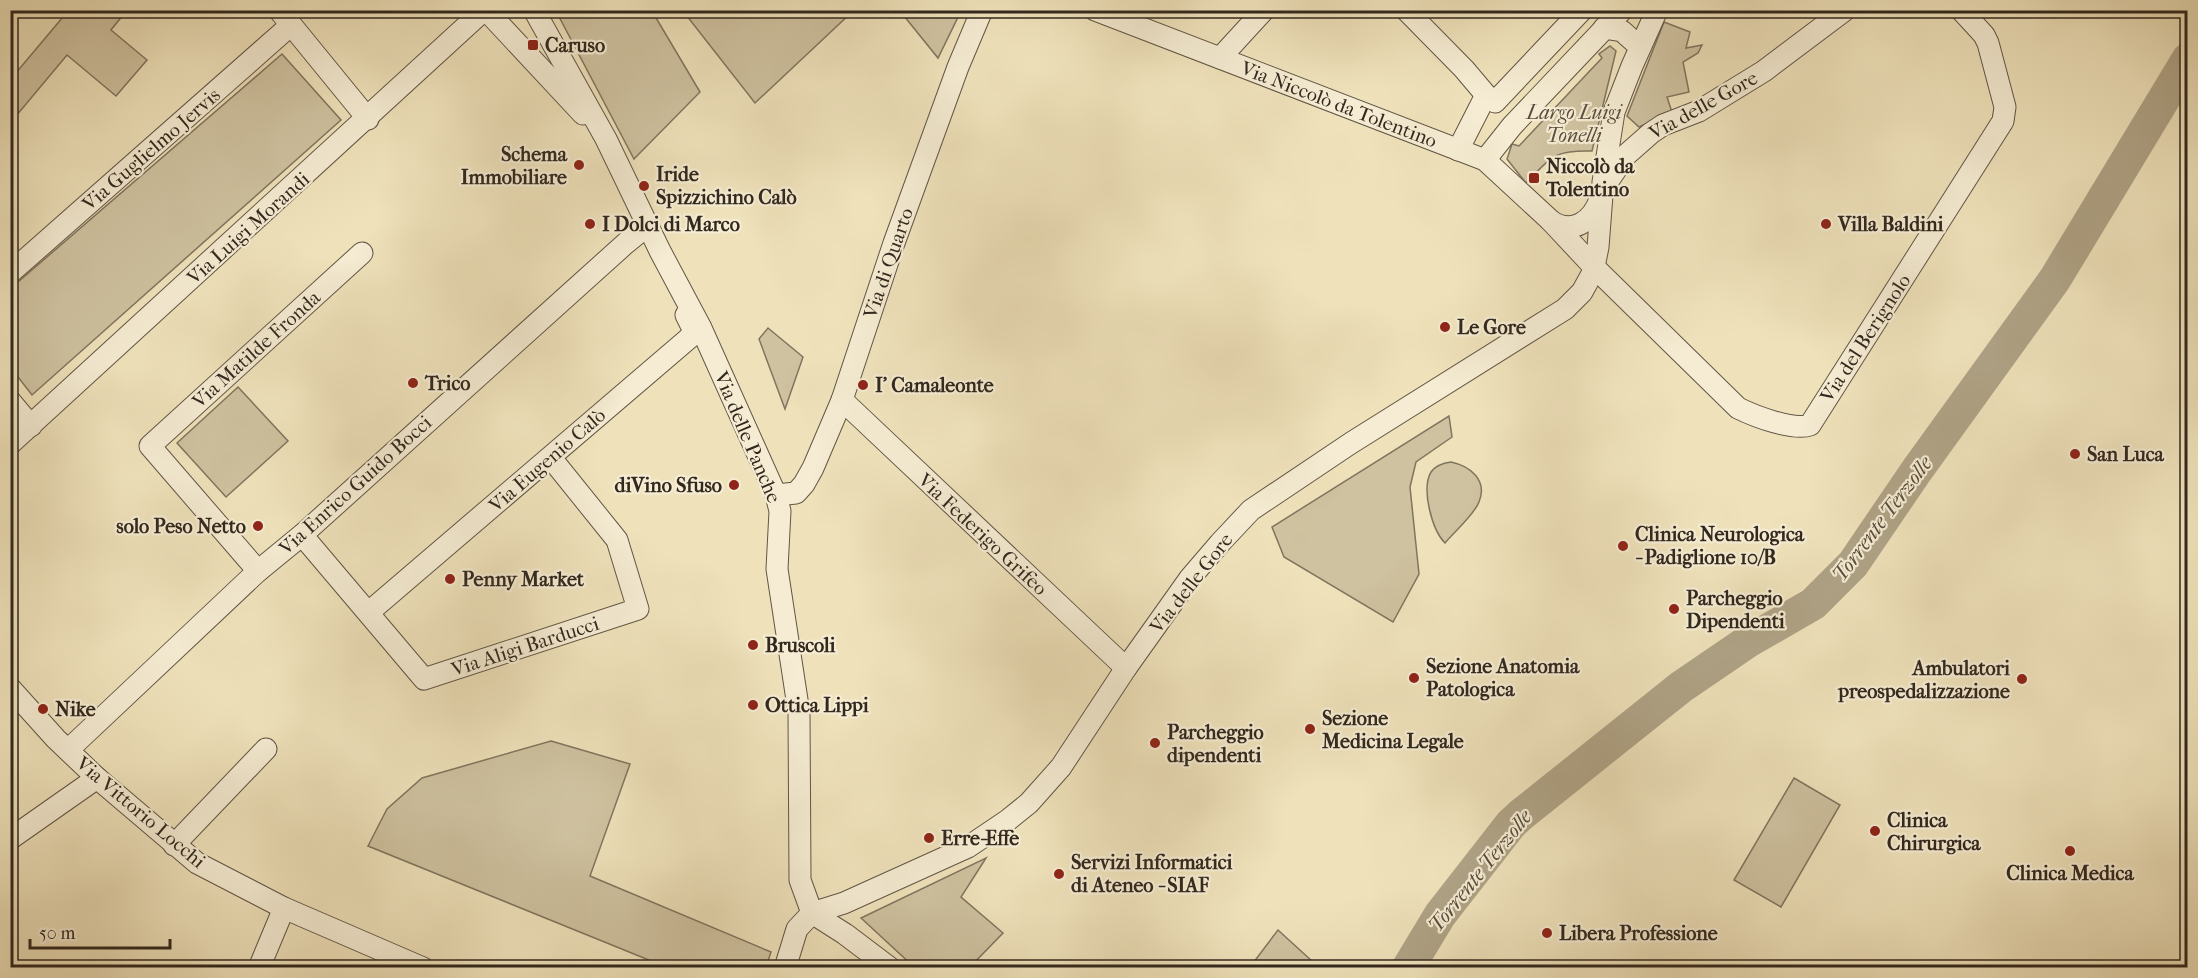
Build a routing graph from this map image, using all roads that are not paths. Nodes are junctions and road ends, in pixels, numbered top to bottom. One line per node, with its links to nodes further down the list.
1 (485, 10): 17 (street, Via Luigi Morandi); 18 (street)
2 (534, 10): 18 (street, Via delle Panche)
3 (982, 10): 28 (street, Via di Quarto)
4 (1095, 10): 15 (street, Via Niccolò da Tolentino)
5 (1264, 10): 15 (street, Via Niccolò da Tolentino)
6 (1406, 10): 16 (street)
7 (1582, 10): 16 (street)
8 (1622, 10): 13 (street)
9 (1657, 10): 14 (street)
10 (1845, 10): 21 (street, Via delle Gore)
11 (1961, 10): 25 (street, Via del Berignolo)
12 (285, 18): 17 (street); 26 (street, Via Guglielmo Jervis)
13 (1604, 28): 14 (street); 20 (street)
14 (1640, 47): 21 (street)
15 (1220, 58): 19 (street, Via Niccolò da Tolentino)
16 (1486, 95): 19 (street, Via Niccolò da Tolentino)
17 (368, 119): 30 (street, Via Luigi Morandi)
18 (606, 139): 23 (street, Via delle Panche)
19 (1458, 150): 20 (street, Via Niccolò da Tolentino)
20 (1485, 160): 22 (street, Via Niccolò da Tolentino)
21 (1602, 191): 22 (street); 25 (street, Via delle Gore)
22 (1554, 224): 25 (street)
23 (647, 226): 27 (street, Via delle Panche); 34 (street, Via Enrico Guido Bocci)
24 (362, 252): 35 (street, Via Matilde Fronda)
25 (1594, 267): 37 (street, Via delle Gore)
26 (10, 273)
27 (684, 297): 32 (street, Via Eugenio Calò); 33 (street, Via delle Panche)
28 (842, 400): 33 (street, Via di Quarto); 37 (street, Via Federigo Grifeo)
29 (10, 401): 30 (street)
30 (31, 426): 31 (street, Via Luigi Morandi)
31 (10, 444)
32 (551, 458): 36 (street, Via Eugenio Calò); 36 (street, Via Aligi Barducci)
33 (776, 495): 45 (street, Via delle Panche)
34 (302, 535): 35 (street, Via Enrico Guido Bocci); 36 (street, Via Aligi Barducci)
35 (258, 571): 40 (street, Via Enrico Guido Bocci)
36 (369, 612)
37 (1126, 668): 45 (street, Via delle Gore)
38 (10, 688): 40 (street, Via Vittorio Locchi)
39 (266, 748): 43 (street)
40 (68, 750): 41 (street, Via Vittorio Locchi)
41 (97, 778): 42 (street); 43 (street, Via Vittorio Locchi)
42 (10, 840)
43 (174, 845): 44 (street, Via Vittorio Locchi)
44 (284, 908): 46 (street); 47 (street, Via Vittorio Locchi)
45 (812, 913): 48 (street); 49 (street)
46 (259, 968)
47 (423, 968)
48 (785, 968)
49 (890, 968)

